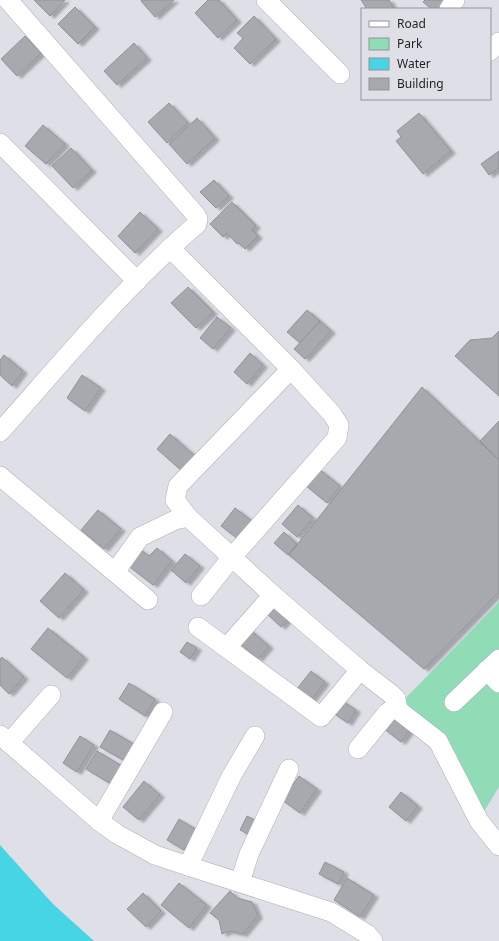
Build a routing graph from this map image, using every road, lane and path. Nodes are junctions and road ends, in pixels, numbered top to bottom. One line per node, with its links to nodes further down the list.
1 (8, 0): 7 (street)
2 (266, 0): 5 (street)
3 (499, 42): 4 (street)
4 (491, 50)
5 (340, 74)
6 (0, 143): 8 (street)
7 (170, 248): 8 (street); 9 (street)
8 (137, 281): 10 (street)
9 (291, 369): 12 (street); 13 (street)
10 (0, 432)
11 (0, 476): 14 (street)
12 (188, 518): 13 (street); 14 (street)
13 (232, 557): 15 (street); 16 (street)
14 (115, 572): 17 (street)
15 (273, 595): 19 (street); 20 (street)
16 (201, 596)
17 (148, 600)
18 (198, 627): 19 (street)
19 (227, 647): 20 (street)
20 (360, 670): 24 (street)
21 (495, 671): 23 (street)
22 (50, 695): 27 (street)
23 (454, 702)
24 (397, 706): 28 (street); 31 (street)
25 (164, 712): 30 (street)
26 (255, 736): 32 (street)
27 (5, 739): 30 (street)
28 (358, 749)
29 (289, 769): 33 (street)
30 (98, 821): 32 (street)
31 (499, 846)
32 (188, 866): 33 (street)
33 (240, 882): 34 (street)
34 (372, 941)

